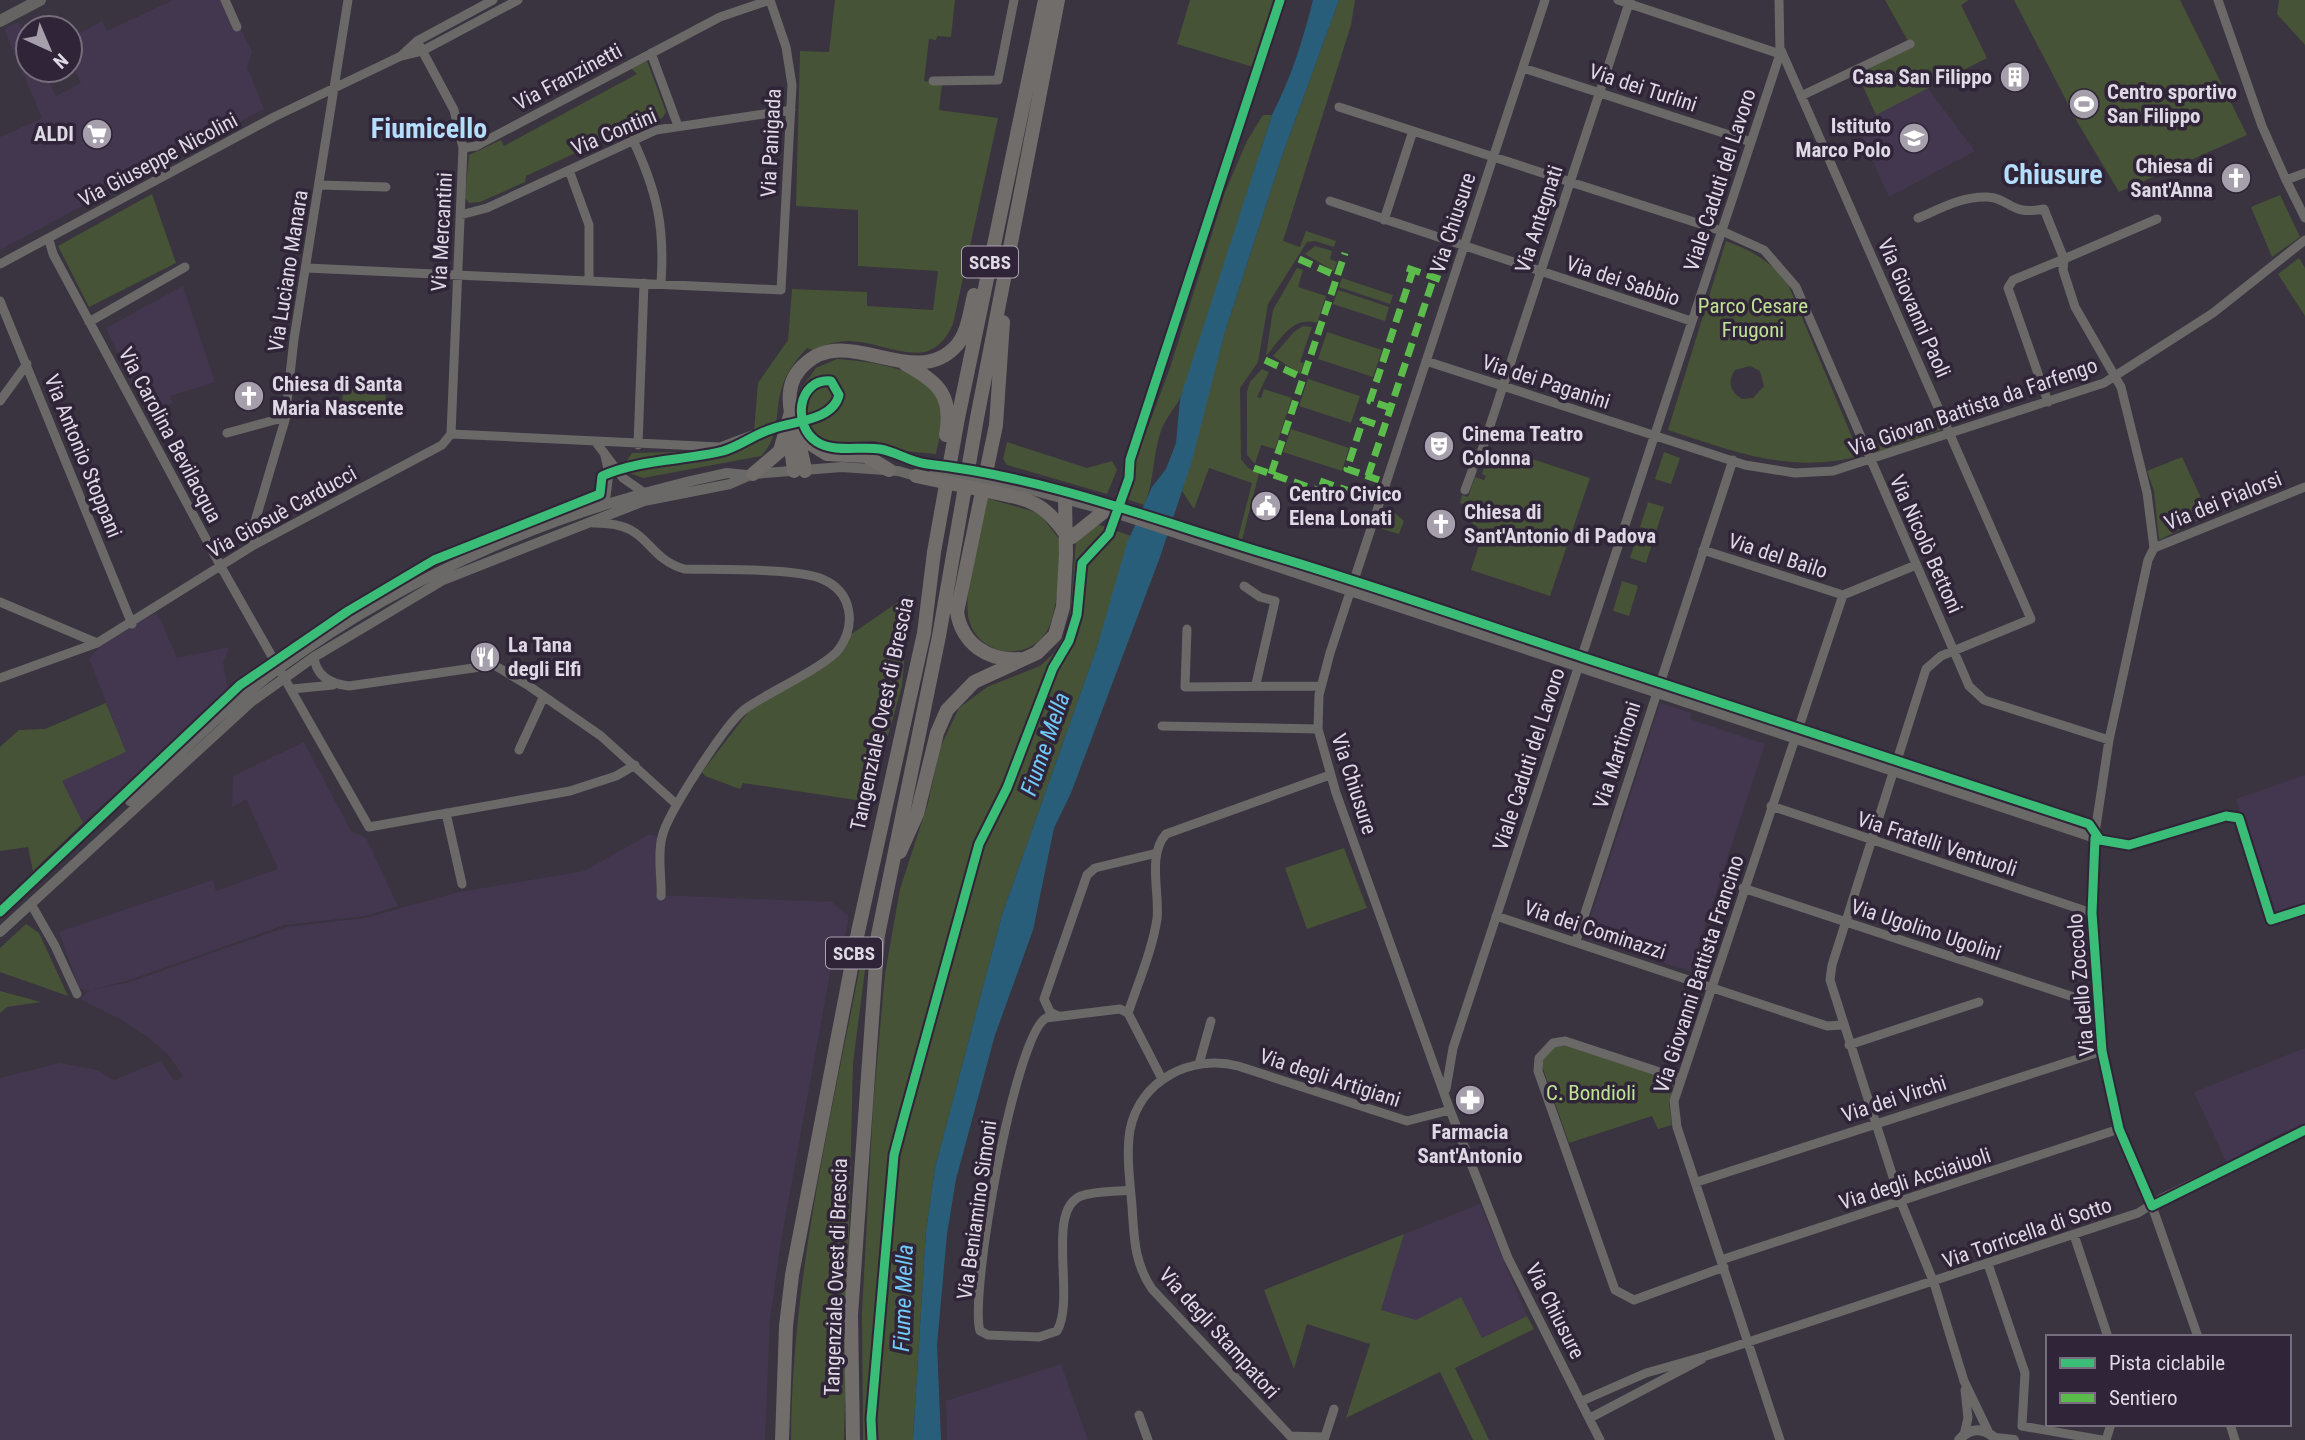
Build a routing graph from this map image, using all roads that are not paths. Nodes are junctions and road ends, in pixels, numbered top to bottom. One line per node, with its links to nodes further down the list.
1 (40, 0): 15 (main road)
2 (225, 0): 16 (street)
3 (348, 0): 25 (street, Via Luciano Manara)
4 (493, 0): 17 (street)
5 (517, 0): 19 (street)
6 (770, 0): 21 (street, Via Franzinetti); 29 (street, Via Panigada)
7 (1014, 0): 24 (street)
8 (1045, 0): 38 (highway, Tangenziale Ovest di Brescia / SCBS)
9 (1058, 0): 62 (highway, Tangenziale Ovest di Brescia / SCBS)
10 (1545, 0): 23 (street, Via Chiusure)
11 (1618, 0): 14 (street)
12 (1779, 0): 20 (street, Viale Caduti del Lavoro)
13 (2217, 0): 39 (street)
14 (1629, 2): 20 (street); 26 (street, Via Antegnati)
15 (0, 21)
16 (237, 27)
17 (417, 41): 19 (street, Via Mercantini); 22 (street)
18 (1910, 44): 27 (street)
19 (422, 51): 22 (street); 34 (street, Via Mercantini)
20 (1781, 52): 27 (street, Via Giovanni Paoli); 33 (street, Viale Caduti del Lavoro)
21 (651, 53): 30 (street, Via Franzinetti); 34 (street, Via Franzinetti)
22 (401, 57): 25 (street, Via Giuseppe Nicolini)
23 (1523, 68): 26 (street, Via dei Turlini); 35 (street, Via Chiusure)
24 (933, 80)
25 (335, 89): 41 (street, Via Luciano Manara); 50 (street, Via Giuseppe Nicolini)
26 (1599, 93): 33 (street, Via dei Turlini); 40 (street, Via Antegnati)
27 (1801, 96): 78 (street, Via Giovanni Paoli)
28 (1339, 107): 31 (street, Via Nicolò Bettoni)
29 (791, 110): 30 (street, Via Contini); 61 (street, Via Panigada)
30 (678, 126): 32 (street, Via Contini)
31 (1413, 131): 35 (street, Via Nicolò Bettoni); 48 (street)
32 (633, 140): 36 (street, Via Contini); 61 (street)
33 (1751, 142): 49 (street, Viale Caduti del Lavoro)
34 (463, 148): 44 (street, Via Mercantini)
35 (1493, 157): 40 (street, Via Nicolò Bettoni); 52 (street, Via Chiusure)
36 (569, 170): 44 (street, Via Contini); 59 (street)
37 (2305, 173): 39 (street)
38 (1011, 177): 67 (highway); 111 (highway, Tangenziale Ovest di Brescia / SCBS)
39 (2286, 180): 46 (street)
40 (1570, 182): 49 (street, Via Nicolò Bettoni); 57 (street, Via Antegnati)
41 (319, 185): 42 (street); 56 (street, Via Luciano Manara)
42 (386, 187)
43 (1329, 201): 48 (street, Via dei Sabbio)
44 (460, 215): 58 (street, Via Mercantini)
45 (1918, 218): 53 (street, Via dello Zoccolo)
46 (2305, 218)
47 (2157, 219): 53 (street)
48 (1384, 220): 52 (street, Via dei Sabbio)
49 (1722, 231): 64 (street, Viale Caduti del Lavoro); 85 (street, Via Nicolò Bettoni)
50 (49, 240): 54 (street, Via Giuseppe Nicolini); 65 (street, Via Carolina Bevilacqua)
51 (2304, 241): 69 (street, Via Giovan Battista da Farfengo)
52 (1465, 246): 57 (street, Via dei Sabbio); 66 (street, Via Chiusure)
53 (2064, 259): 69 (street, Via dello Zoccolo); 72 (street)
54 (0, 264)
55 (185, 267): 65 (street)
56 (307, 268): 58 (street); 73 (street, Via Luciano Manara)
57 (1541, 272): 64 (street, Via dei Sabbio); 70 (street, Via Antegnati)
58 (457, 275): 59 (street); 76 (street, Via Mercantini)
59 (589, 280): 60 (street)
60 (644, 283): 61 (street); 81 (street)
61 (662, 283)
62 (1004, 284): 115 (highway); 141 (highway, Tangenziale Ovest di Brescia / SCBS)
63 (0, 301): 68 (street, Via Antonio Stoppani)
64 (1691, 321): 79 (street, Viale Caduti del Lavoro)
65 (89, 322): 103 (street, Via Carolina Bevilacqua)
66 (1426, 361): 70 (street, Via dei Paganini); 106 (street, Via Chiusure)
67 (900, 362): 74 (highway); 111 (highway)
68 (27, 363): 71 (street); 109 (street, Via Antonio Stoppani)
69 (2115, 377): 72 (street, Via Giovan Battista da Farfengo); 101 (street, Via dello Zoccolo)
70 (1503, 387): 79 (street, Via dei Paganini); 83 (street, Via Antegnati)
71 (0, 401)
72 (2048, 402): 78 (street, Via Giovan Battista da Farfengo)
73 (286, 417): 75 (street); 100 (street, Via Luciano Manara)
74 (793, 428): 86 (highway); 87 (highway); 89 (highway)
75 (227, 433)
76 (451, 434): 80 (street); 100 (street, Via Giosuè Carducci)
77 (752, 435): 81 (street)
78 (1950, 435): 85 (street, Via Giovan Battista da Farfengo); 113 (street, Via Giovanni Paoli)
79 (1654, 436): 84 (street, Via Giovan Battista da Farfengo); 116 (street, Viale Caduti del Lavoro)
80 (593, 440): 81 (street); 82 (street)
81 (638, 445)
82 (604, 450): 94 (street); 96 (street)
83 (1482, 450)
84 (1733, 460): 85 (street, Via Giovan Battista da Farfengo); 102 (street, Via Martinoni)
85 (1871, 461): 104 (street, Via Nicolò Bettoni)
86 (888, 470): 87 (street); 90 (street)
87 (799, 471): 89 (street)
88 (1472, 471): 92 (street)
89 (751, 475): 94 (street); 98 (street)
90 (916, 476): 93 (highway, bridge)
91 (2305, 487): 101 (street, Via dei Pialorsi)
92 (1465, 490)
93 (1014, 491): 95 (street); 99 (highway)
94 (643, 492): 96 (street)
95 (1071, 499): 97 (street); 99 (highway)
96 (606, 504): 117 (street)
97 (1107, 511): 99 (highway); 106 (street)
98 (582, 523): 114 (street); 134 (street)
99 (1068, 535): 115 (highway)
100 (254, 545): 103 (street, Via Giosuè Carducci)
101 (2154, 548): 129 (street, Via dello Zoccolo)
102 (1703, 550): 107 (street, Via del Bailo); 124 (street, Via Martinoni)
103 (220, 565): 109 (street, Via Giosuè Carducci); 117 (street, Via Carolina Bevilacqua)
104 (1916, 565): 107 (street); 113 (street, Via Nicolò Bettoni)
105 (1244, 586): 120 (street)
106 (1349, 592): 116 (street); 122 (street, Via Chiusure)
107 (1843, 595): 128 (street, Via Giovanni Battista Francino)
108 (0, 602): 112 (street)
109 (132, 624): 112 (street, Via Giosuè Carducci)
110 (1187, 629): 120 (street)
111 (924, 633): 193 (highway, Tangenziale Ovest di Brescia / SCBS)
112 (97, 643): 118 (street, Via Giosuè Carducci)
113 (1954, 652): 129 (street, Via Nicolò Bettoni); 132 (street)
114 (314, 657): 119 (street); 121 (street)
115 (1024, 659): 141 (highway)
116 (1578, 667): 124 (street); 147 (street, Viale Caduti del Lavoro)
117 (279, 668): 119 (street, Via Carolina Bevilacqua); 137 (street)
118 (0, 678)
119 (285, 678): 123 (street, Via Carolina Bevilacqua); 137 (street)
120 (1256, 684): 122 (street)
121 (333, 685): 123 (street); 125 (street)
122 (1320, 686): 127 (street, Via Chiusure)
123 (292, 689): 136 (street, Via Carolina Bevilacqua)
124 (1656, 692): 128 (street); 150 (street, Via Martinoni)
125 (544, 696): 130 (street); 131 (street)
126 (1162, 726): 127 (street)
127 (1318, 729): 133 (street, Via Chiusure)
128 (1795, 738): 132 (street); 135 (street, Via Giovanni Battista Francino)
129 (2109, 740): 138 (street, Via dello Zoccolo)
130 (519, 750)
131 (635, 765): 134 (street); 136 (street)
132 (1893, 771): 138 (street); 139 (street)
133 (1330, 775): 140 (street); 163 (street, Via Chiusure)
134 (675, 803): 144 (street)
135 (1771, 807): 139 (street, Via Fratelli Venturoli); 143 (street, Via Giovanni Battista Francino)
136 (446, 813): 142 (street)
137 (102, 835): 145 (street)
138 (2095, 838): 146 (street, Via dello Zoccolo)
139 (1872, 842): 146 (street, Via Fratelli Venturoli); 148 (street)
140 (1157, 853): 155 (street); 156 (street)
141 (887, 882): 194 (highway, Tangenziale Ovest di Brescia / SCBS)
142 (461, 884)
143 (1744, 888): 148 (street, Via Ugolino Ugolini); 151 (street, Via Giovanni Battista Francino)
144 (662, 896)
145 (31, 904): 149 (street); 152 (street)
146 (2092, 913): 154 (street, Via dello Zoccolo)
147 (1496, 916): 150 (street, Via dei Cominazzi); 160 (street, Viale Caduti del Lavoro)
148 (1846, 922): 154 (street, Via Ugolino Ugolini); 158 (street)
149 (0, 932)
150 (1576, 941): 151 (street, Via dei Cominazzi)
151 (1711, 987): 158 (street, Via dei Cominazzi); 165 (street, Via Giovanni Battista Francino)
152 (77, 994)
153 (1979, 1002): 159 (street)
154 (2098, 1005): 161 (street, Via dello Zoccolo)
155 (1128, 1013): 156 (street); 164 (street)
156 (1060, 1017): 172 (street, Via Beniamino Simoni)
157 (1211, 1021): 162 (street)
158 (1842, 1025): 159 (street)
159 (1849, 1045): 168 (street)
160 (1453, 1048): 163 (street, Viale Caduti del Lavoro); 166 (street, Viale Caduti del Lavoro)
161 (2102, 1051): 168 (street, Via dei Virchi); 169 (street, Via dello Zoccolo)
162 (1199, 1064): 164 (street, Via degli Artigiani); 167 (street, Via degli Artigiani)
163 (1436, 1070): 166 (street, Via Chiusure)
164 (1162, 1079): 172 (street, Via degli Stampatori)
165 (1681, 1079): 171 (street, Via Giovanni Battista Francino); 176 (street, Via degli Acciaiuoli)
166 (1446, 1097): 167 (street, Via Chiusure)
167 (1450, 1110): 184 (street, Via Chiusure)
168 (1875, 1124): 171 (street, Via dei Virchi); 173 (street)
169 (2119, 1129): 173 (street, Via degli Acciaiuoli); 174 (street, Via dello Zoccolo)
170 (2305, 1130): 174 (street, Via Torricella di Sotto)
171 (1696, 1182): 176 (street, Via Giovanni Battista Francino)
172 (1130, 1190): 191 (street, Via degli Stampatori)
173 (1901, 1202): 176 (street, Via degli Acciaiuoli); 178 (street)
174 (2152, 1206): 175 (street, Via Torricella di Sotto); 180 (street, Via dello Zoccolo)
175 (2074, 1235): 177 (street, Via Torricella di Sotto); 179 (street)
176 (1723, 1263): 181 (street, Via Giovanni Battista Francino)
177 (1989, 1264): 178 (street, Via Torricella di Sotto); 190 (street)
178 (1934, 1283): 181 (street, Via Torricella di Sotto); 183 (street)
179 (2107, 1335)
180 (2197, 1335)
181 (1748, 1340): 182 (street); 197 (street, Via Giovanni Battista Francino)
182 (1706, 1356): 184 (street); 187 (street)
183 (1964, 1381): 188 (street); 189 (street)
184 (1582, 1401): 187 (street, Via Chiusure)
185 (1334, 1409): 192 (street)
186 (1139, 1415): 195 (street)
187 (1590, 1418): 196 (street, Via Chiusure)
188 (1961, 1437): 189 (street)
189 (1994, 1437): 198 (street)
190 (2074, 1437): 199 (street)
191 (1292, 1438): 192 (street, Via degli Stampatori)
192 (1324, 1439)
193 (782, 1440)
194 (853, 1440)
195 (1148, 1440)
196 (1600, 1440)
197 (1780, 1440)
198 (2014, 1440)
199 (2104, 1440)

